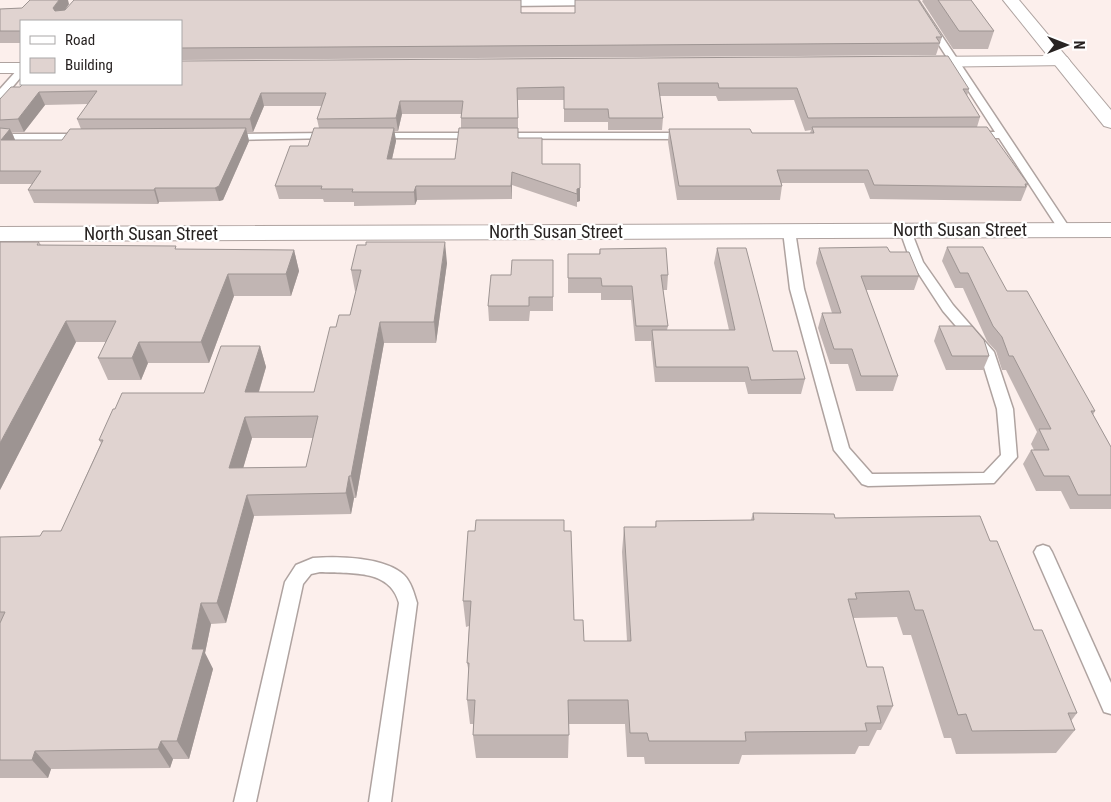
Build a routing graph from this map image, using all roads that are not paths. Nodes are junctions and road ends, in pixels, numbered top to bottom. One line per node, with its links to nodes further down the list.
1 (1011, 0): 5 (street)
2 (911, 1): 7 (lane)
3 (495, 3): 4 (lane)
4 (605, 3)
5 (1061, 61): 7 (street); 12 (street)
6 (895, 62): 7 (street)
7 (955, 62): 14 (lane)
8 (0, 68): 9 (street)
9 (20, 70)
10 (20, 71): 11 (lane)
11 (0, 95)
12 (1111, 122)
13 (963, 135): 14 (lane)
14 (1002, 135): 21 (lane)
15 (347, 136): 20 (lane)
16 (367, 136): 17 (lane)
17 (695, 136)
18 (0, 137): 19 (lane)
19 (99, 137)
20 (218, 137)
21 (1065, 230): 22 (street, North Susan Street); 24 (street, North Susan Street)
22 (1111, 230)
23 (789, 231): 24 (street, North Susan Street); 24 (lane); 25 (street, North Susan Street)
24 (906, 231)
25 (0, 234)
26 (1043, 552): 27 (lane)
27 (1111, 704)
28 (245, 802): 29 (lane)
29 (380, 802)

